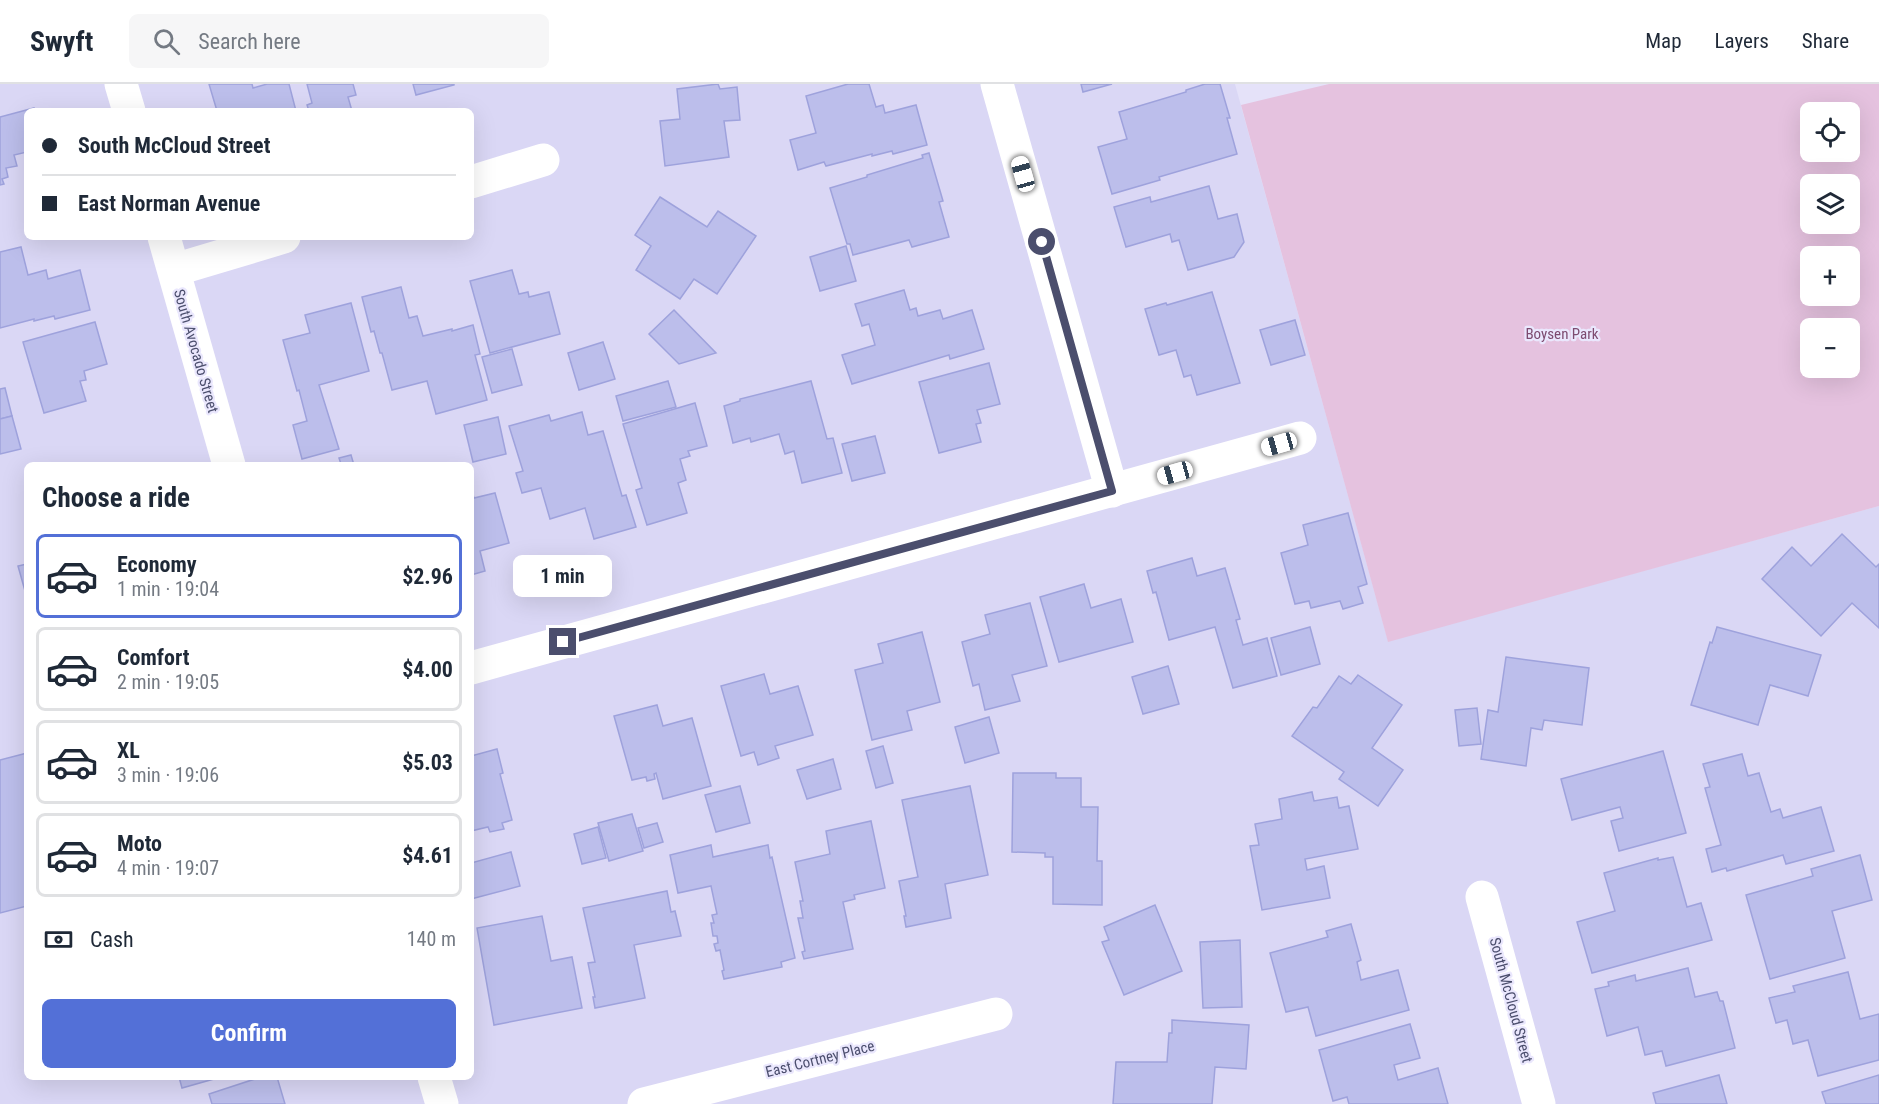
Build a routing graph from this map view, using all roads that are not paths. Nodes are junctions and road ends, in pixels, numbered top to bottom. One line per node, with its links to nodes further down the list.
1 (121, 84): 3 (street)
2 (997, 84): 11 (street)
3 (128, 108)
4 (543, 160): 5 (street)
5 (474, 181)
6 (165, 240): 8 (street, South Avocado Street)
7 (274, 240): 8 (street)
8 (174, 270): 10 (street, South Avocado Street)
9 (1300, 438): 11 (street)
10 (227, 462)
11 (1112, 491): 12 (street)
12 (474, 667)
13 (1482, 897): 18 (street, South McCloud Street)
14 (996, 1014): 17 (street, East Cortney Place)
15 (435, 1080): 16 (street)
16 (442, 1104)
17 (644, 1104)
18 (1539, 1104)

